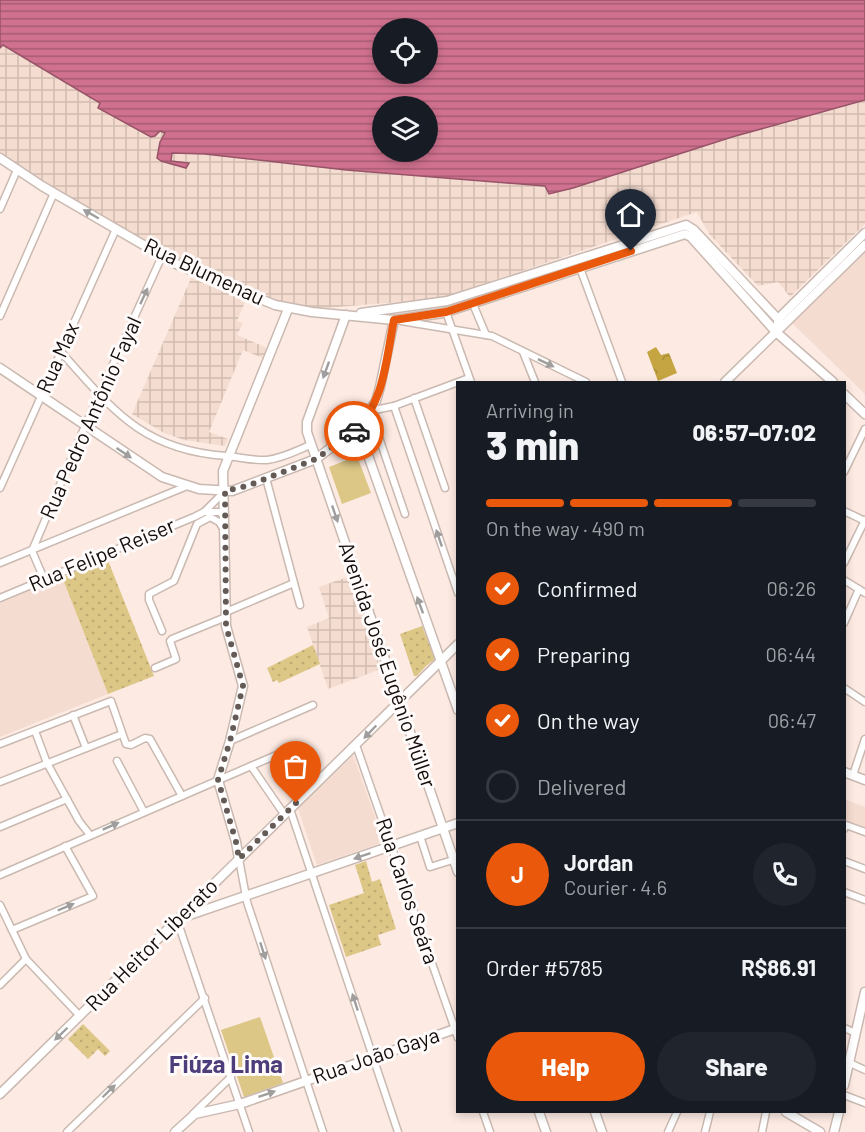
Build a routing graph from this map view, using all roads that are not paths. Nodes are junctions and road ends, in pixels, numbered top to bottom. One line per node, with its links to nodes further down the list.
1 (0, 158): 2 (main road, Rua Blumenau)
2 (17, 170): 3 (main road, Rua Blumenau); 4 (street)
3 (54, 193): 5 (main road, Rua Blumenau, one-way to 3); 15 (street)
4 (0, 209)
5 (116, 229): 9 (main road, Rua Blumenau); 22 (street, Rua Max)
6 (687, 230): 10 (main road, Rua Blumenau); 14 (main road); 16 (main road); 19 (main road)
7 (865, 233): 16 (main road)
8 (865, 245): 19 (main road)
9 (162, 256): 12 (main road, Rua Blumenau); 31 (street, Rua Pedro Antônio Fayal, one-way to 9)
10 (580, 268): 11 (main road, Rua Blumenau); 27 (street)
11 (473, 304): 13 (main road, Rua Blumenau); 20 (street)
12 (288, 309): 14 (main road, Rua Blumenau); 42 (main road)
13 (446, 312): 17 (main road, Rua Blumenau); 18 (street)
14 (346, 315): 17 (main road, Rua Blumenau); 41 (main road, one-way to 41)
15 (0, 316)
16 (778, 319): 19 (main road)
17 (394, 320): 18 (street); 36 (main road)
18 (452, 329): 20 (street); 24 (street)
19 (776, 332): 28 (main road); 29 (main road)
20 (486, 335): 21 (street)
21 (523, 351): 25 (street); 26 (street, one-way to 26)
22 (61, 352): 31 (street); 32 (street, Rua Max)
23 (0, 368): 32 (main road)
24 (470, 380)
25 (535, 381)
26 (584, 381)
27 (622, 381)
28 (726, 381)
29 (832, 381)
30 (456, 384): 34 (street)
31 (99, 395): 38 (street, Rua Pedro Antônio Fayal); 42 (street)
32 (41, 396): 38 (main road); 47 (street, Rua Max)
33 (846, 396): 37 (main road)
34 (414, 398): 35 (street); 48 (street)
35 (394, 406): 36 (street); 63 (street, one-way to 35)
36 (370, 411): 39 (main road); 52 (street)
37 (865, 414)
38 (85, 426): 46 (main road, one-way to 46); 57 (street, Rua Pedro Antônio Fayal)
39 (358, 427): 43 (main road); 71 (main road, one-way to 39)
40 (865, 429): 44 (street)
41 (310, 445): 42 (street); 43 (main road, Avenida José Eugênio Müller)
42 (228, 456): 49 (main road)
43 (316, 459): 45 (main road); 74 (main road, Avenida José Eugênio Müller, one-way to 74)
44 (846, 468)
45 (266, 478): 49 (main road); 62 (street)
46 (187, 486): 49 (main road); 57 (street)
47 (0, 488)
48 (445, 488)
49 (225, 491): 50 (street, Rua Felipe Reiser); 53 (main road)
50 (204, 512): 53 (street); 54 (street, Rua Felipe Reiser)
51 (846, 512): 55 (street)
52 (405, 514)
53 (225, 516): 56 (main road)
54 (195, 520): 56 (street); 60 (street, Rua Felipe Reiser); 69 (street)
55 (865, 521): 58 (street)
56 (225, 530): 67 (main road)
57 (32, 551): 59 (street); 60 (street)
58 (846, 559)
59 (0, 563)
60 (44, 579): 65 (street, Rua Felipe Reiser)
61 (846, 581): 64 (street)
62 (294, 583): 66 (street); 67 (street)
63 (456, 587)
64 (862, 591): 68 (street)
65 (0, 598)
66 (300, 604)
67 (226, 614): 72 (street); 82 (main road)
68 (846, 619)
69 (162, 631)
70 (456, 646): 71 (main road, Rua Heitor Liberato)
71 (441, 660): 74 (main road, Rua Heitor Liberato); 76 (main road)
72 (155, 668)
73 (846, 689): 75 (street)
74 (399, 701): 84 (main road, Rua Heitor Liberato, one-way to 84); 101 (main road, Avenida José Eugênio Müller)
75 (865, 702)
76 (456, 704)
77 (313, 705): 82 (street)
78 (74, 715): 79 (street); 80 (street); 85 (street)
79 (34, 731): 83 (street); 88 (street)
80 (122, 734): 85 (street); 94 (street)
81 (865, 739): 90 (street)
82 (230, 741): 91 (main road)
83 (0, 744)
84 (356, 745): 97 (main road, Rua Heitor Liberato); 106 (street, Rua Carlos Seára)
85 (86, 748): 88 (street)
86 (293, 748): 89 (street)
87 (117, 761): 96 (street)
88 (47, 763): 93 (street); 95 (street)
89 (251, 766): 91 (street); 97 (street)
90 (849, 774): 92 (main road)
91 (218, 780): 94 (street); 107 (main road)
92 (865, 780)
93 (0, 782)
94 (182, 796): 96 (street)
95 (67, 799): 100 (street); 103 (street)
96 (144, 812): 103 (street, one-way to 96)
97 (287, 812): 107 (main road, Rua Heitor Liberato); 111 (street)
98 (456, 824): 101 (main road)
99 (846, 825): 102 (street)
100 (0, 827)
101 (442, 828): 104 (main road); 108 (main road, Avenida José Eugênio Müller)
102 (865, 832)
103 (90, 836): 105 (street)
104 (420, 836): 106 (main road); 108 (street)
105 (65, 846): 112 (street); 118 (street, one-way to 105)
106 (392, 846): 111 (main road, one-way to 111); 124 (street, Rua Carlos Seára)
107 (239, 859): 114 (street); 117 (main road, Rua Heitor Liberato)
108 (455, 859)
109 (846, 862): 110 (street)
110 (865, 869)
111 (312, 873): 114 (main road); 128 (street, one-way to 111)
112 (0, 875)
113 (846, 893): 115 (street)
114 (246, 895): 117 (main road); 133 (street, one-way to 133)
115 (865, 900)
116 (0, 905): 118 (street)
117 (177, 920): 121 (street); 123 (main road, Rua Heitor Liberato)
118 (12, 930): 119 (street)
119 (26, 959): 120 (street); 123 (street)
120 (0, 985)
121 (205, 998): 131 (street); 147 (street, one-way to 121)
122 (864, 998): 127 (main road)
123 (80, 1016): 134 (main road, Rua Heitor Liberato, one-way to 134)
124 (456, 1029)
125 (846, 1029): 127 (street)
126 (456, 1032): 128 (main road, Rua João Gaya)
127 (856, 1033): 129 (main road)
128 (373, 1057): 133 (main road, Rua João Gaya); 151 (street)
129 (850, 1063): 130 (street); 132 (main road)
130 (865, 1070)
131 (231, 1077): 137 (street); 146 (street)
132 (846, 1077)
133 (306, 1081): 137 (main road, Rua João Gaya, one-way to 133); 150 (street)
134 (0, 1094)
135 (846, 1096): 136 (street)
136 (865, 1103)
137 (240, 1104): 146 (main road, Rua João Gaya); 149 (street)
138 (483, 1113): 152 (street)
139 (539, 1113): 153 (main road)
140 (595, 1113): 154 (main road)
141 (677, 1113): 155 (street)
142 (710, 1113): 156 (street)
143 (766, 1113): 157 (street)
144 (788, 1113): 158 (main road)
145 (839, 1113): 159 (main road)
146 (191, 1116): 148 (main road)
147 (67, 1132)
148 (175, 1132)
149 (249, 1132)
150 (323, 1132)
151 (398, 1132)
152 (490, 1132)
153 (546, 1132)
154 (602, 1132)
155 (668, 1132)
156 (705, 1132)
157 (762, 1132)
158 (820, 1132)
159 (834, 1132)

